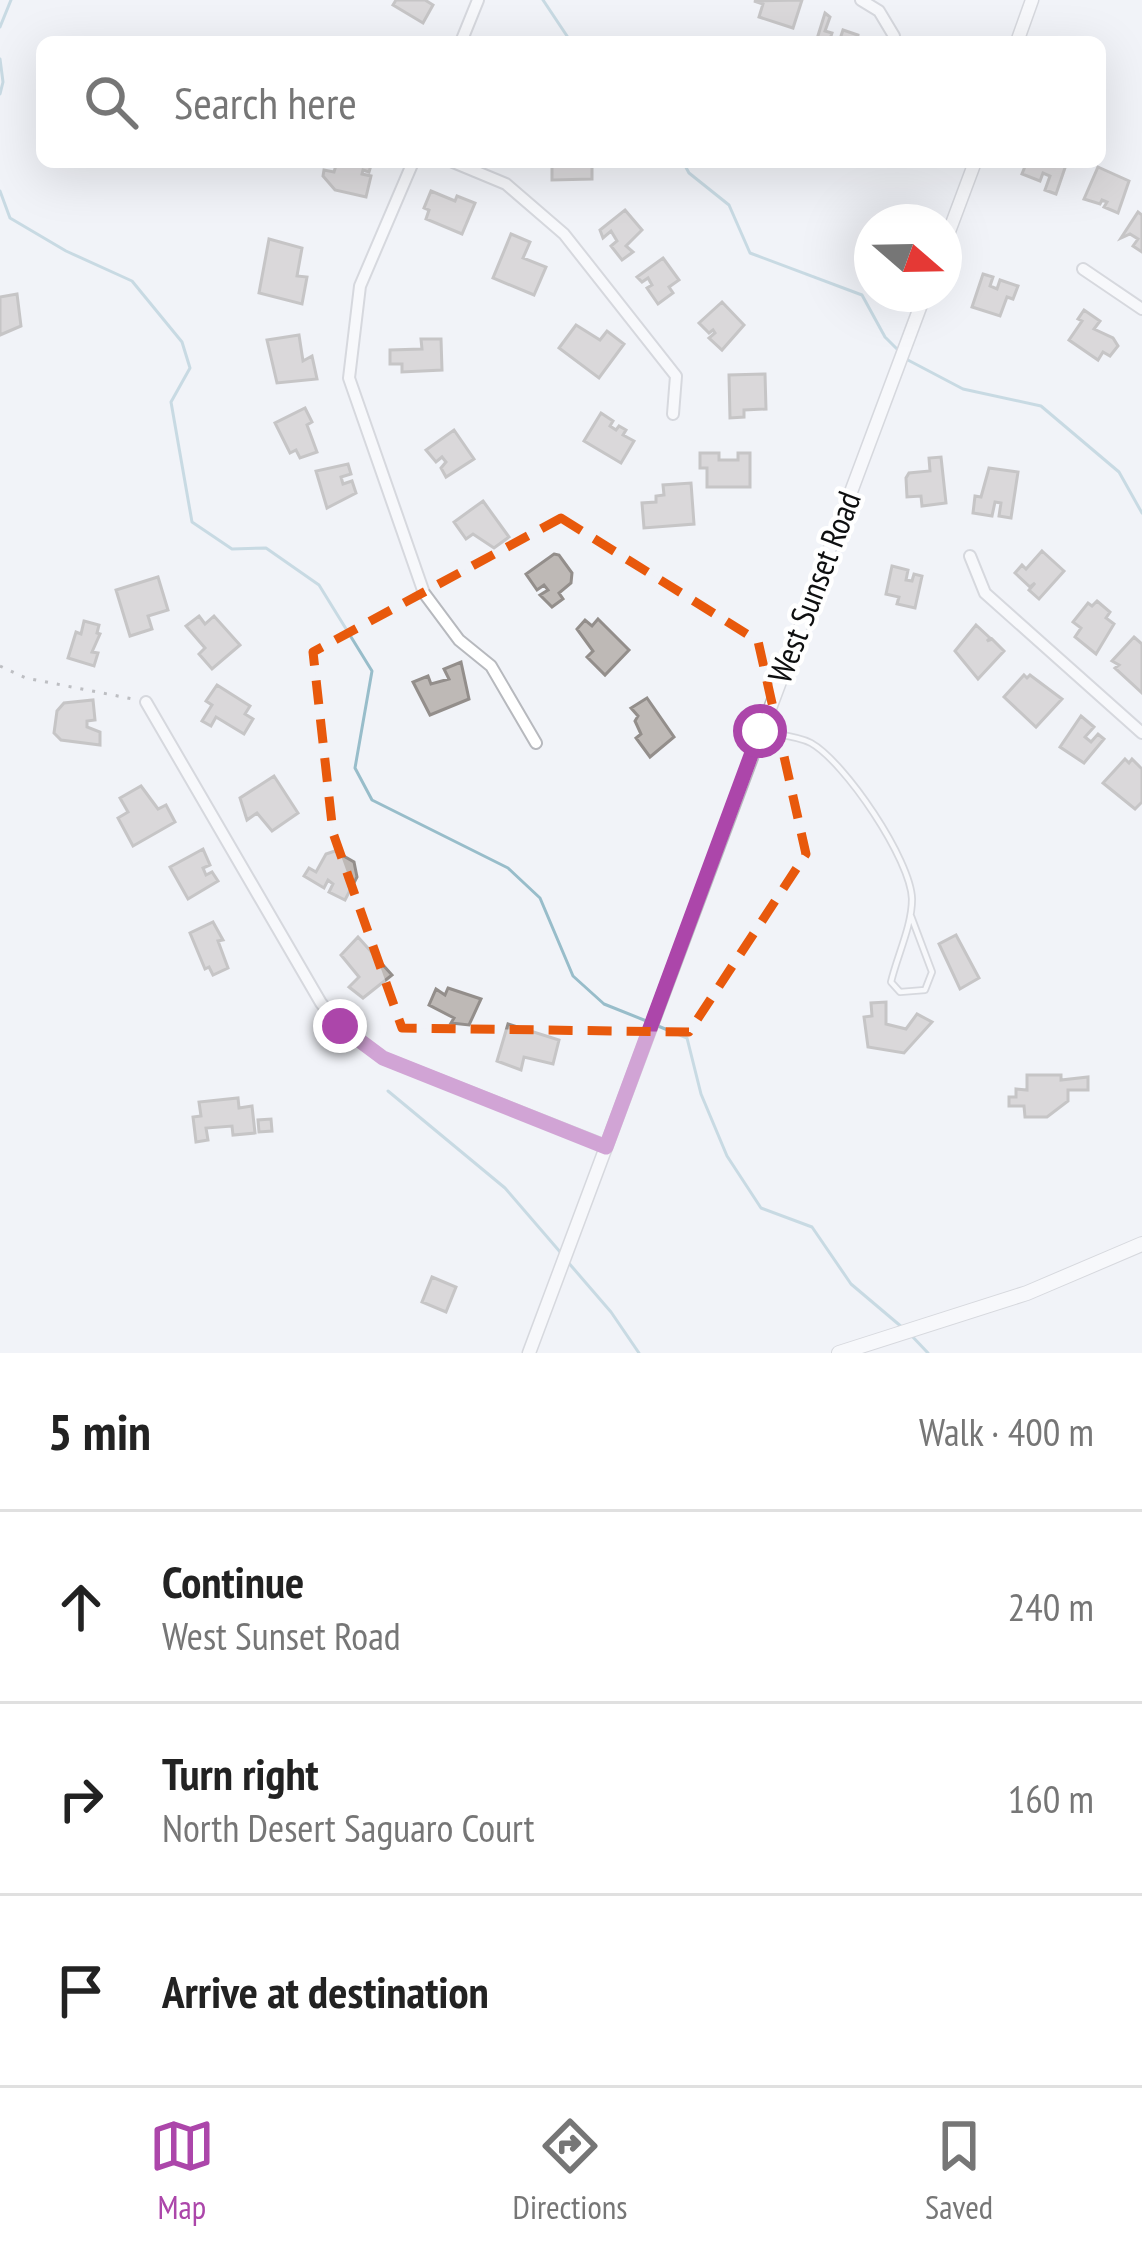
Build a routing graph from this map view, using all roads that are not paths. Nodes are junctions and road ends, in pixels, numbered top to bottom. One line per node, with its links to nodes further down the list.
1 (478, 0): 4 (street)
2 (860, 0): 5 (street)
3 (1032, 0): 6 (street)
4 (463, 36)
5 (895, 36)
6 (1019, 36)
7 (410, 168): 19 (street)
8 (467, 168): 14 (street)
9 (973, 168): 10 (street)
10 (959, 204)
11 (1083, 269): 12 (street)
12 (1142, 309)
13 (919, 312): 17 (street, West Sunset Road)
14 (674, 414)
15 (970, 556): 18 (street)
16 (146, 702): 21 (street)
17 (760, 731): 20 (lane); 21 (street, West Sunset Road)
18 (1142, 733)
19 (536, 743)
20 (910, 916): 20 (lane)
21 (606, 1147): 23 (street, West Sunset Road)
22 (1142, 1244): 24 (main road)
23 (529, 1353)
24 (839, 1353)

